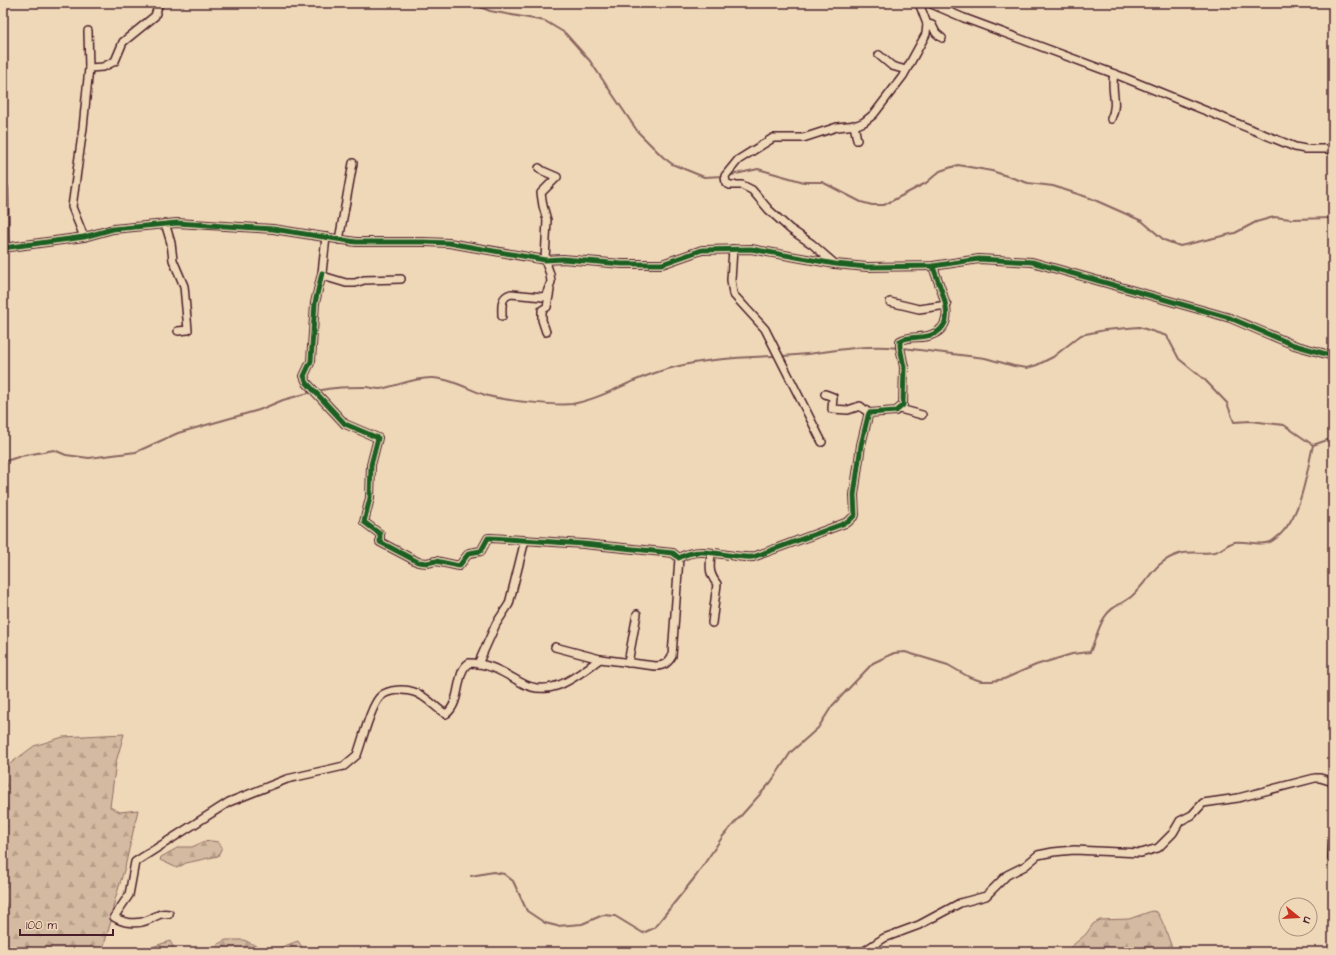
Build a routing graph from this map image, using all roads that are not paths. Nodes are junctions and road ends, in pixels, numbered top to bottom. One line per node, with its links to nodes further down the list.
1 (158, 3): 8 (street)
2 (919, 3): 4 (street)
3 (929, 3): 10 (street)
4 (927, 24): 6 (street); 9 (street)
5 (88, 31): 8 (street)
6 (942, 38)
7 (879, 55): 9 (street)
8 (89, 68): 19 (street)
9 (906, 70): 12 (street)
10 (1114, 74): 11 (street); 14 (street)
11 (1111, 119)
12 (854, 125): 13 (street); 25 (street)
13 (857, 140)
14 (1333, 148)
15 (353, 163): 21 (street)
16 (539, 168): 24 (street)
17 (4, 188): 22 (street)
18 (165, 223): 19 (street); 20 (street); 33 (street)
19 (84, 237): 22 (street)
20 (326, 238): 21 (street); 27 (street)
21 (339, 240): 24 (street)
22 (4, 248)
23 (733, 249): 24 (street); 25 (street); 40 (street)
24 (545, 260): 29 (street)
25 (835, 264): 26 (street)
26 (933, 266): 31 (street); 35 (street)
27 (322, 273): 28 (street); 41 (street)
28 (401, 279)
29 (550, 282): 32 (street); 34 (street)
30 (890, 302): 31 (street)
31 (947, 305): 37 (street)
32 (502, 316)
33 (178, 331)
34 (546, 332)
35 (1333, 356)
36 (825, 394): 38 (street)
37 (900, 409): 38 (street); 39 (street)
38 (869, 412): 42 (street)
39 (922, 415)
40 (822, 442)
41 (525, 540): 43 (street); 49 (street)
42 (711, 553): 43 (street); 45 (street)
43 (679, 558): 48 (street)
44 (637, 614): 48 (street)
45 (712, 623)
46 (555, 646): 47 (street)
47 (600, 659): 48 (street); 49 (street)
48 (628, 663)
49 (478, 664): 53 (street)
50 (1333, 782): 54 (street)
51 (1333, 844): 52 (street)
52 (1332, 858)
53 (169, 914)
54 (863, 952)

